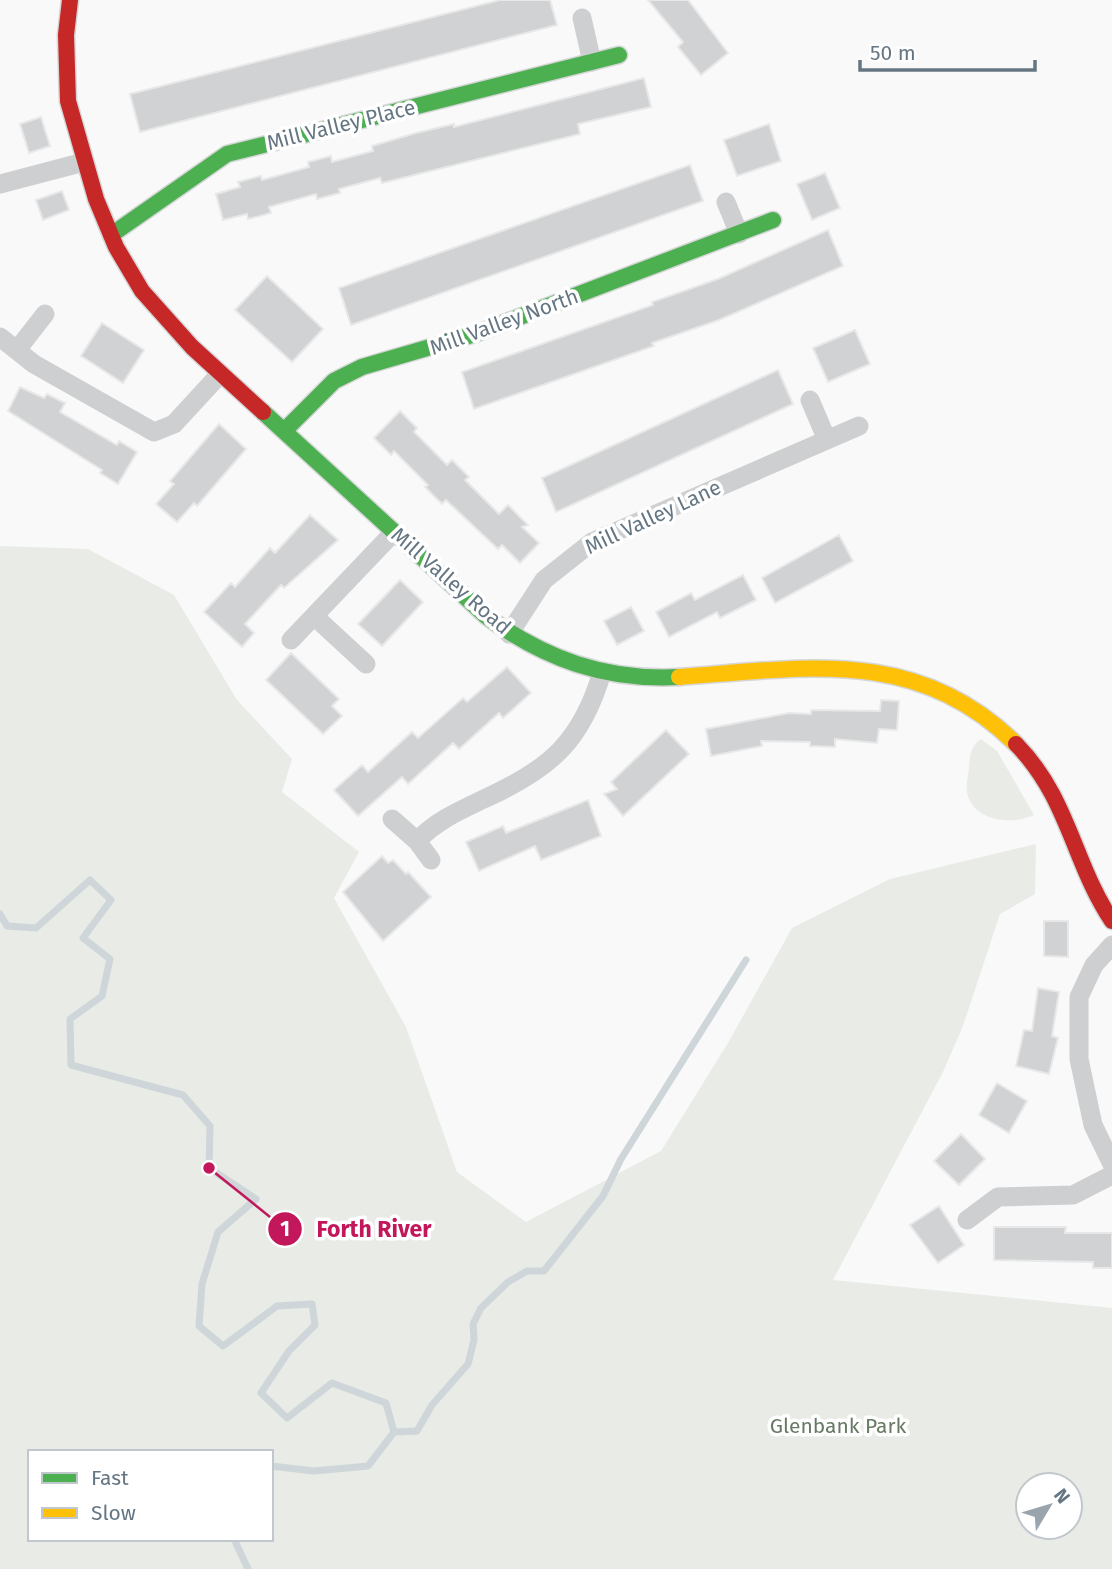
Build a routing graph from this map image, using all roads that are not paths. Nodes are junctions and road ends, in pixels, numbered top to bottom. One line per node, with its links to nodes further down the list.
1 (69, 0): 5 (street, Mill Valley Road)
2 (582, 18): 4 (street)
3 (618, 55): 4 (street, Mill Valley Place)
4 (592, 62): 9 (street, Mill Valley Place)
5 (84, 162): 6 (street); 9 (street, Mill Valley Road)
6 (0, 184)
7 (726, 202): 10 (street)
8 (773, 220): 10 (street, Mill Valley North)
9 (111, 234): 14 (street, Mill Valley Road)
10 (738, 234): 17 (street, Mill Valley North)
11 (45, 314): 13 (street)
12 (0, 337): 13 (street)
13 (17, 350): 14 (street)
14 (220, 374): 17 (street, Mill Valley Road)
15 (810, 400): 18 (street)
16 (859, 426): 18 (street, Mill Valley Lane)
17 (285, 430): 19 (street, Mill Valley Road)
18 (827, 440): 21 (street, Mill Valley Lane)
19 (394, 532): 20 (street); 21 (street, Mill Valley Road)
20 (314, 616): 22 (street); 23 (street)
21 (509, 634): 24 (street, Mill Valley Road)
22 (291, 640)
23 (366, 664)
24 (602, 672): 26 (street); 28 (street, Mill Valley Road)
25 (392, 819): 26 (street)
26 (417, 841): 27 (street)
27 (431, 859)
28 (1112, 921)
29 (1112, 945): 30 (street)
30 (1112, 1164)
31 (1112, 1175): 32 (street)
32 (967, 1220)

